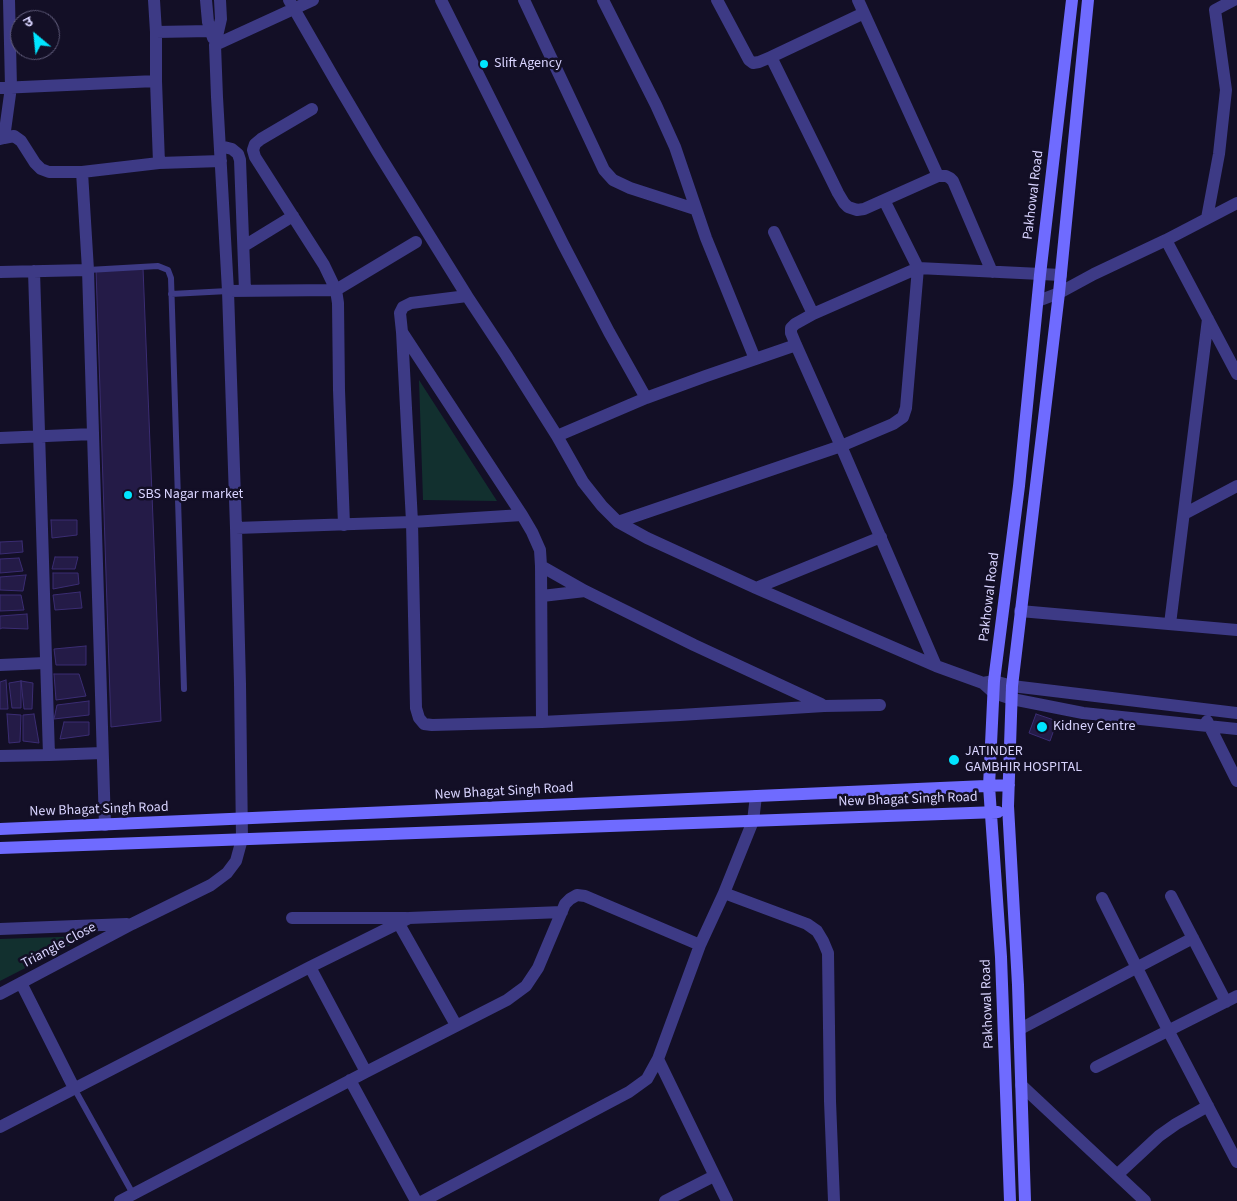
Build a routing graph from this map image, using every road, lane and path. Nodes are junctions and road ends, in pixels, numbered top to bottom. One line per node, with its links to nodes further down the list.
1 (9, 0): 16 (street)
2 (154, 0): 18 (street)
3 (206, 0): 17 (street)
4 (220, 0): 19 (street)
5 (313, 0): 14 (street)
6 (441, 0): 60 (street)
7 (524, 0): 33 (street)
8 (603, 0): 33 (street)
9 (717, 0): 20 (street)
10 (858, 0): 15 (street)
11 (1072, 0): 45 (street, Pakhowal Road)
12 (1088, 0): 46 (street)
13 (1234, 0): 23 (street)
14 (291, 4): 19 (street); 52 (street)
15 (864, 13): 20 (street); 30 (street)
16 (5, 16): 22 (street)
17 (211, 31): 18 (street); 19 (street)
18 (156, 32): 21 (street)
19 (215, 45): 26 (street, Triangle Close)
20 (770, 57): 31 (street)
21 (156, 81): 22 (street); 28 (street)
22 (6, 87): 25 (street)
23 (1232, 88): 35 (street)
24 (312, 109): 34 (street)
25 (2, 139): 29 (street)
26 (220, 146): 27 (street, Triangle Close); 39 (street)
27 (221, 161): 28 (street); 48 (street, Triangle Close)
28 (159, 164): 29 (street)
29 (82, 172): 41 (street)
30 (938, 176): 31 (street); 44 (street)
31 (884, 200): 40 (street)
32 (1237, 203): 35 (street)
33 (695, 208): 58 (street)
34 (293, 216): 39 (street); 47 (street)
35 (1207, 218): 37 (street)
36 (774, 232): 54 (street)
37 (1166, 240): 50 (street); 55 (street)
38 (416, 242): 47 (street)
39 (244, 246): 49 (street)
40 (918, 268): 44 (street); 54 (street); 65 (street)
41 (88, 270): 42 (street); 51 (lane); 61 (street)
42 (34, 271): 43 (street); 62 (street)
43 (0, 272)
44 (992, 272): 45 (street)
45 (1040, 275): 46 (street); 53 (street, Pakhowal Road)
46 (1061, 275): 50 (street)
47 (336, 290): 49 (street); 71 (street)
48 (228, 291): 49 (street); 51 (lane); 72 (street, Triangle Close)
49 (245, 291)
50 (1059, 293): 53 (street); 78 (street)
51 (172, 294): 85 (lane)
52 (467, 296): 56 (street); 63 (street)
53 (1038, 300): 84 (street, Pakhowal Road)
54 (814, 314): 57 (street)
55 (1208, 320): 59 (street); 67 (street)
56 (402, 332): 68 (street); 69 (street)
57 (796, 345): 58 (street); 65 (street)
58 (755, 359): 60 (street)
59 (1237, 374)
60 (646, 398): 63 (street)
61 (93, 434): 62 (street); 94 (street)
62 (38, 436): 64 (street); 81 (street)
63 (557, 436): 70 (street)
64 (0, 438)
65 (841, 446): 70 (street); 73 (street)
66 (1237, 486): 67 (street)
67 (1184, 514): 79 (street)
68 (522, 515): 69 (street); 74 (street)
69 (412, 522): 71 (street); 91 (street)
70 (618, 522): 75 (street)
71 (344, 525): 72 (street)
72 (236, 528): 103 (street, Triangle Close)
73 (881, 537): 75 (street); 83 (street)
74 (542, 566): 76 (street); 77 (street)
75 (756, 588): 83 (street)
76 (585, 591): 77 (street); 88 (street)
77 (542, 596): 91 (street)
78 (1020, 611): 79 (street); 86 (street)
79 (1170, 624): 80 (street)
80 (1237, 630)
81 (45, 663): 82 (street); 95 (street)
82 (0, 665)
83 (936, 666): 84 (street)
84 (990, 686): 86 (street); 99 (street, Pakhowal Road)
85 (184, 689)
86 (1012, 693): 89 (street); 92 (street); 98 (street)
87 (880, 705): 88 (street)
88 (824, 706): 91 (street)
89 (1201, 710): 90 (street); 92 (street)
90 (1237, 713)
91 (542, 722)
92 (1210, 726): 93 (street); 97 (street)
93 (1237, 729)
94 (102, 753): 95 (street); 105 (street)
95 (49, 755): 96 (street)
96 (0, 756)
97 (1237, 781)
98 (1009, 785): 99 (street, New Bhagat Singh Road); 102 (street)
99 (989, 786): 100 (street, New Bhagat Singh Road); 101 (street, Pakhowal Road)
100 (756, 796): 103 (street, New Bhagat Singh Road); 104 (street)
101 (990, 812): 102 (street, New Bhagat Singh Road); 104 (street, New Bhagat Singh Road); 146 (street, Pakhowal Road)
102 (1008, 812): 126 (street)
103 (242, 819): 105 (street, New Bhagat Singh Road); 107 (street, Triangle Close)
104 (753, 821): 107 (street, New Bhagat Singh Road); 110 (street)
105 (105, 825): 106 (street, New Bhagat Singh Road); 108 (street)
106 (0, 829)
107 (242, 839): 108 (street, New Bhagat Singh Road); 116 (street, Triangle Close)
108 (107, 844): 109 (street, New Bhagat Singh Road)
109 (0, 848)
110 (724, 893): 119 (street); 145 (street)
111 (1171, 896): 118 (street)
112 (1102, 898): 121 (street)
113 (562, 912): 115 (street); 119 (street); 125 (street)
114 (292, 918): 115 (street)
115 (404, 921): 120 (street); 125 (street)
116 (132, 924): 117 (street, Triangle Close); 122 (street, Triangle Close)
117 (0, 929)
118 (1193, 938): 121 (street); 124 (street)
119 (700, 945): 128 (street)
120 (310, 967): 130 (street); 133 (street)
121 (1137, 968): 126 (street); 127 (street)
122 (21, 982): 123 (street, Triangle Close); 133 (street)
123 (0, 994)
124 (1231, 999): 127 (street)
125 (456, 1025): 130 (street)
126 (1020, 1029): 132 (street)
127 (1168, 1030): 129 (street); 134 (street)
128 (658, 1060): 138 (street); 142 (street)
129 (1096, 1067)
130 (366, 1072): 131 (street)
131 (350, 1080): 139 (street); 141 (street)
132 (1021, 1085): 137 (street); 147 (street)
133 (74, 1088): 135 (street); 139 (lane)
134 (1208, 1106): 136 (street); 137 (street)
135 (0, 1127)
136 (1237, 1162)
137 (1117, 1175): 148 (street)
138 (714, 1176): 143 (street); 144 (street)
139 (133, 1194): 140 (street)
140 (120, 1201)
141 (416, 1201)
142 (423, 1201)
143 (665, 1201)
144 (727, 1201)
145 (834, 1201)
146 (1010, 1201)
147 (1025, 1201)
148 (1145, 1201)

